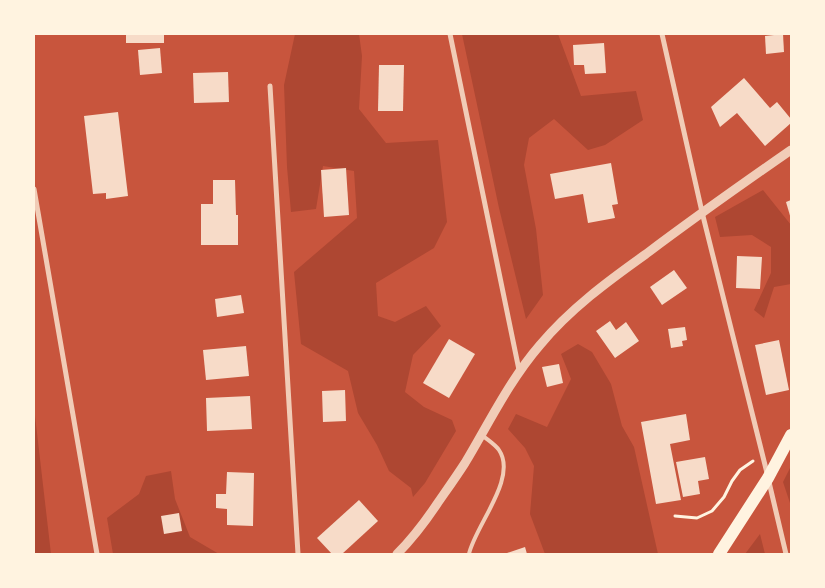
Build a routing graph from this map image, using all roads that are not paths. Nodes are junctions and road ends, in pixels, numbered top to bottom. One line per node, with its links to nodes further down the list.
1 (450, 34): 7 (street)
2 (662, 34): 6 (street)
3 (270, 86): 12 (street)
4 (791, 150): 6 (street)
5 (34, 189): 11 (street)
6 (702, 212): 7 (street); 10 (street)
7 (520, 370): 8 (street)
8 (481, 434): 13 (street); 14 (lane)
9 (791, 435): 10 (main road)
10 (768, 478): 15 (main road); 16 (street)
11 (96, 554)
12 (298, 554)
13 (396, 554)
14 (469, 554)
15 (719, 554)
16 (786, 554)

